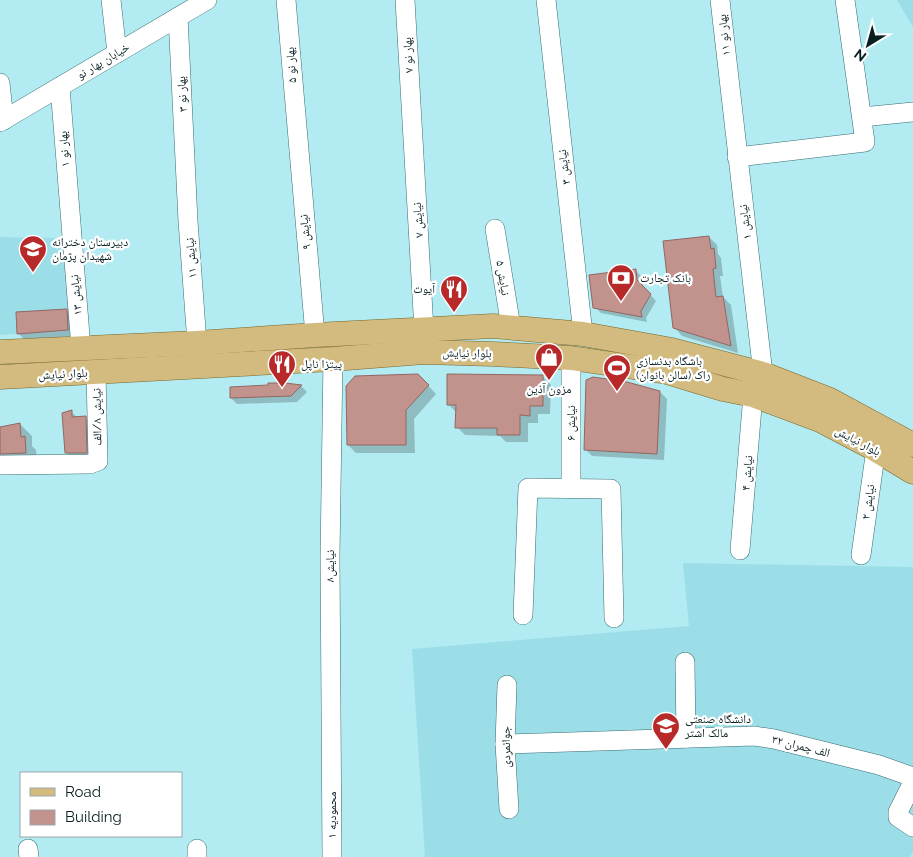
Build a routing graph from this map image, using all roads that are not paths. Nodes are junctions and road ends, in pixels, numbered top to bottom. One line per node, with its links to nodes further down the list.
1 (110, 0): 9 (street)
2 (206, 0): 8 (street, خیابان بهار نو)
3 (286, 0): 17 (street, ۵ بهار نو)
4 (405, 0): 13 (street, ۷ بهار نو)
5 (546, 0): 24 (street, نیایش ۳)
6 (720, 0): 10 (street, ۱۱ بهار نو)
7 (845, 0): 15 (street)
8 (178, 17): 9 (street, خیابان بهار نو); 19 (street, ۳ بهار نو)
9 (117, 53): 12 (street, خیابان بهار نو)
10 (727, 70): 18 (street, نیایش ۱)
11 (0, 83): 16 (street)
12 (60, 87): 16 (street, خیابان بهار نو); 20 (street, ۱ بهار نو)
13 (411, 111): 23 (street, نیایش ۷)
14 (913, 112): 15 (street)
15 (862, 117): 18 (street)
16 (2, 121)
17 (296, 129): 25 (street, نیایش ۹)
18 (737, 157): 32 (street, نیایش ۱)
19 (186, 172): 26 (street, نیایش ۱۱)
20 (69, 211): 27 (street, نیایش ۱۳)
21 (495, 229): 22 (street, نیایش ۵)
22 (511, 327): 23 (main road, بلوار نیایش); 24 (main road, بلوار نیایش)
23 (424, 330): 25 (main road, بلوار نیایش)
24 (583, 334): 32 (main road, بلوار نیایش)
25 (315, 335): 26 (main road, بلوار نیایش)
26 (197, 344): 27 (main road, بلوار نیایش)
27 (81, 348): 28 (main road, بلوار نیایش)
28 (0, 352)
29 (571, 358): 30 (main road, بلوار نیایش); 34 (main road, بلوار نیایش); 39 (street, نیایش ۶)
30 (333, 359): 31 (main road, بلوار نیایش); 48 (street, نیایش۸)
31 (96, 373): 33 (main road, بلوار نیایش); 37 (street, نیایش ۸/الف)
32 (763, 374): 35 (main road, بلوار نیایش)
33 (0, 377)
34 (754, 396): 36 (main road, بلوار نیایش); 40 (street, نیایش ۴)
35 (913, 445)
36 (876, 449): 38 (main road, بلوار نیایش); 41 (street, نیایش ۲)
37 (0, 465)
38 (913, 472)
39 (571, 488): 42 (street); 43 (street)
40 (740, 550)
41 (860, 556)
42 (523, 615)
43 (614, 618)
44 (684, 662): 46 (street)
45 (507, 685): 47 (street, جوانمردی)
46 (686, 738): 47 (street, ۳۲ الف چمران); 49 (street, ۳۲ الف چمران)
47 (505, 744): 51 (street, جوانمردی)
48 (332, 773): 53 (street, ۱ محمودیه)
49 (913, 777)
50 (913, 782): 52 (street)
51 (509, 809)
52 (913, 828)
53 (332, 857)

